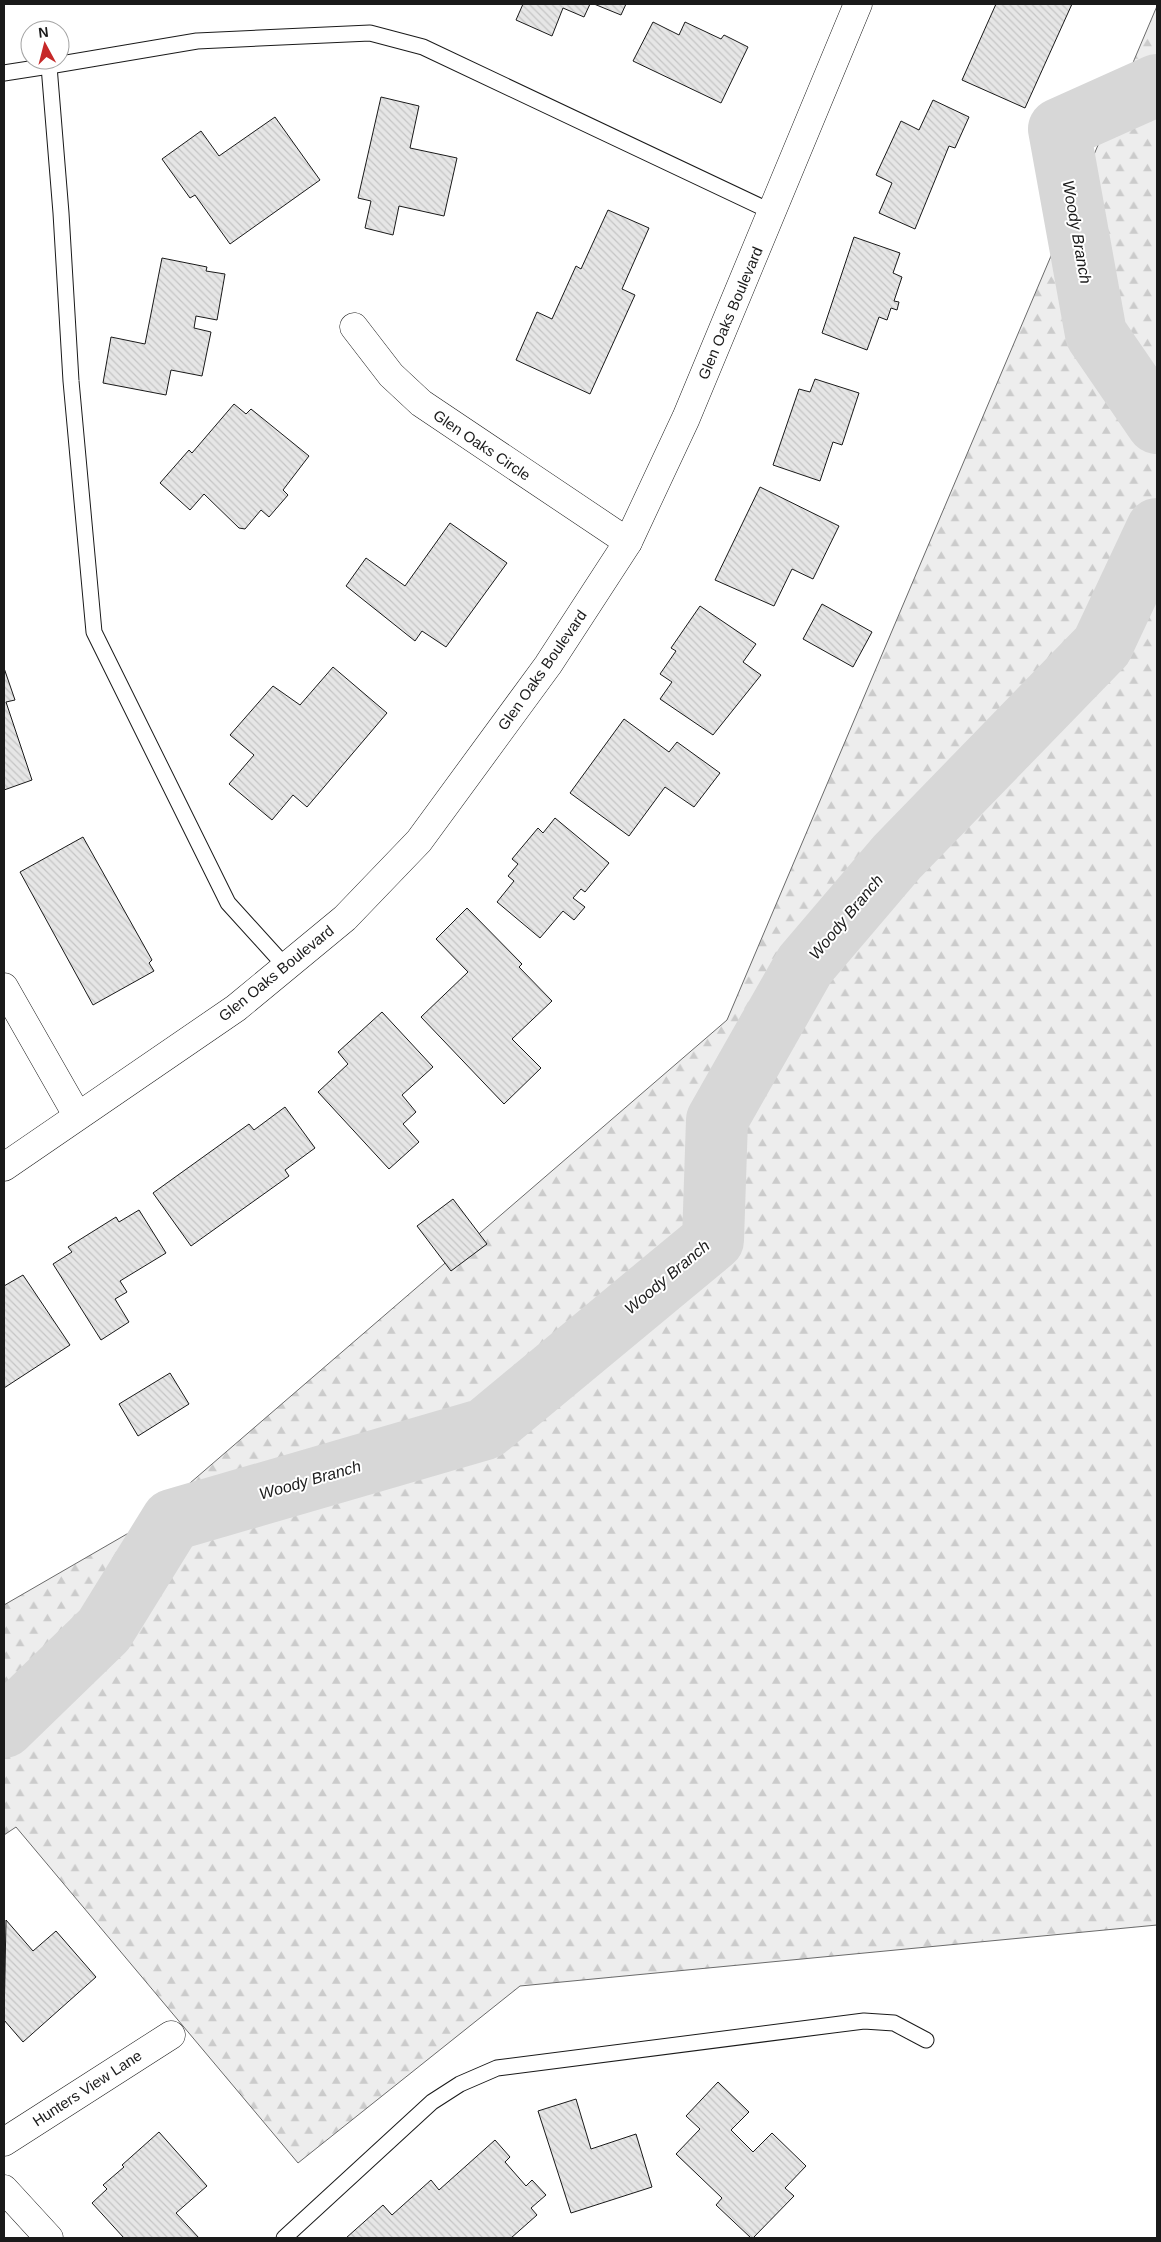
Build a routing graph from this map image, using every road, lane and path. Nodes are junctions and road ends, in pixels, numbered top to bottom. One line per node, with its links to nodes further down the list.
1 (858, 4): 6 (street, Glen Oaks Boulevard)
2 (70, 62): 6 (lane)
3 (23, 70): 5 (lane)
4 (49, 70): 9 (lane)
5 (4, 73)
6 (772, 212): 8 (street, Glen Oaks Boulevard)
7 (354, 327): 8 (street, Glen Oaks Circle)
8 (628, 542): 9 (street, Glen Oaks Boulevard)
9 (286, 966): 11 (street, Glen Oaks Boulevard)
10 (4, 987): 11 (street)
11 (77, 1115): 12 (street, Glen Oaks Boulevard)
12 (4, 1167)
13 (171, 2034): 15 (street, Hunters View Lane)
14 (926, 2040): 18 (lane)
15 (4, 2142)
16 (4, 2190): 17 (street)
17 (49, 2238)
18 (284, 2238)

